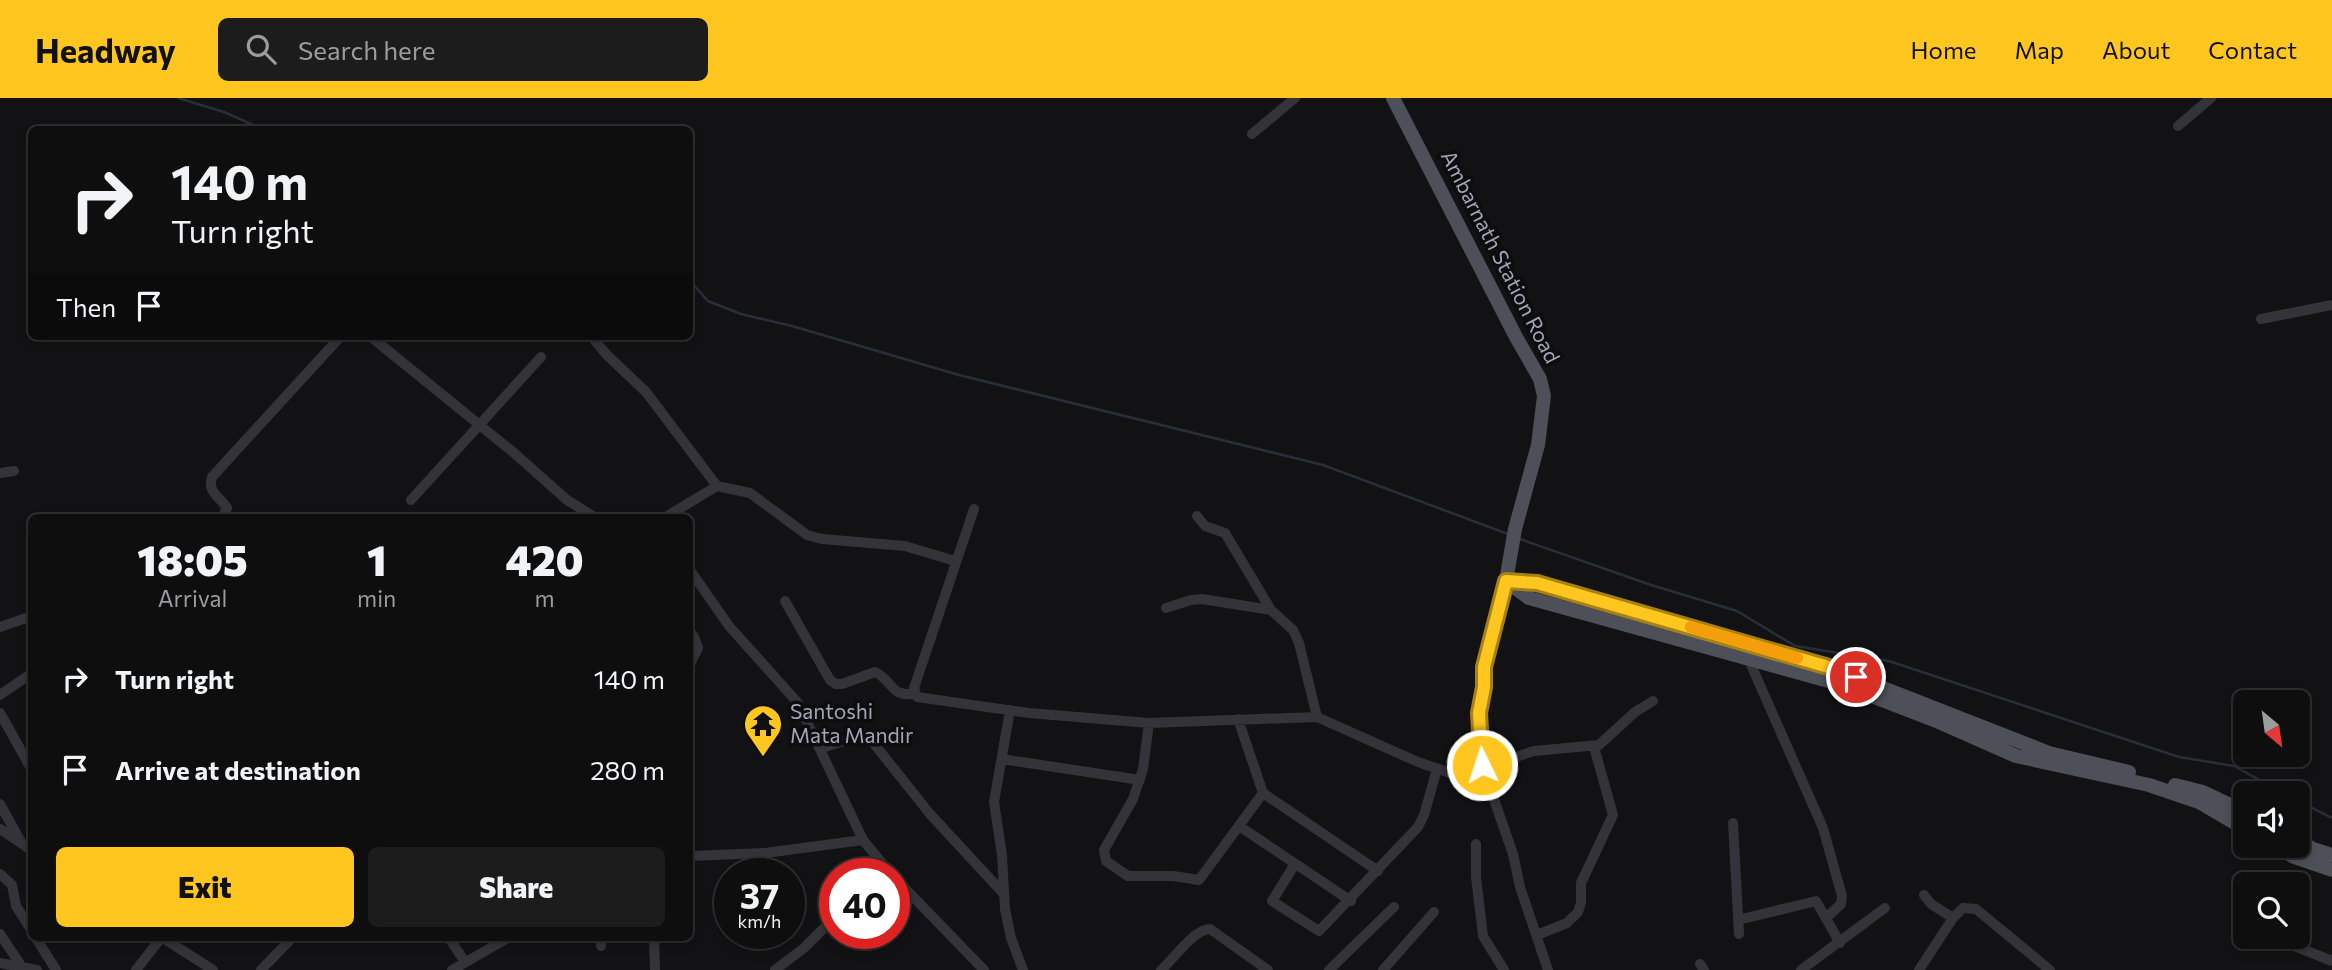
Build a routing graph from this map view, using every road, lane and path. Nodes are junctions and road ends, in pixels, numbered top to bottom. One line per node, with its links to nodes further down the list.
1 (1295, 98): 5 (street)
2 (1393, 98): 24 (main road, Ambarnath Station Road)
3 (2211, 98): 4 (street)
4 (2178, 126)
5 (1252, 134)
6 (2332, 305): 7 (street)
7 (2262, 319)
8 (337, 340): 18 (street)
9 (375, 340): 12 (street)
10 (595, 341): 15 (street)
11 (541, 357): 12 (street)
12 (479, 424): 16 (street); 19 (street)
13 (14, 471): 14 (street)
14 (0, 473)
15 (717, 486): 20 (street); 22 (street)
16 (411, 500)
17 (974, 509): 22 (street)
18 (225, 514)
19 (590, 514)
20 (671, 514)
21 (1197, 516): 27 (street)
22 (955, 561): 34 (street)
23 (693, 573): 43 (street)
24 (1506, 581): 32 (main road); 47 (street, Ambarnath Station Road); 51 (main road)
25 (785, 601): 34 (street)
26 (1166, 608): 27 (street)
27 (1271, 610): 39 (street)
28 (28, 617): 29 (street)
29 (0, 627)
30 (693, 636): 31 (street)
31 (693, 658)
32 (1748, 658): 52 (main road); 76 (street)
33 (28, 676): 35 (street)
34 (915, 694): 37 (street)
35 (0, 695)
36 (1653, 701): 42 (street)
37 (1010, 710): 41 (street); 44 (street)
38 (0, 713): 45 (street)
39 (1317, 717): 40 (street); 46 (street)
40 (1238, 719): 41 (street); 49 (street)
41 (1149, 723): 48 (street)
42 (1594, 747): 47 (street); 83 (street)
43 (820, 749): 56 (street); 70 (street)
44 (1002, 759): 48 (street); 70 (street)
45 (28, 763)
46 (1437, 769): 47 (street); 67 (street)
47 (1484, 770): 83 (street, Ambarnath Station Road)
48 (1140, 780): 54 (street)
49 (1262, 793): 54 (street); 67 (street)
50 (0, 804): 57 (street)
51 (2233, 806)
52 (2233, 822)
53 (1732, 823): 78 (street)
54 (1239, 826): 65 (street)
55 (0, 829): 57 (street)
56 (863, 840): 62 (street); 63 (street)
57 (22, 844): 60 (street)
58 (1476, 845): 112 (street)
59 (2310, 847): 61 (main road)
60 (28, 848)
61 (2332, 855)
62 (693, 856)
63 (874, 858)
64 (2297, 858): 66 (main road)
65 (1295, 863): 72 (street); 72 (street)
66 (2332, 870)
67 (1378, 871): 72 (street)
68 (0, 874): 79 (street)
69 (910, 894): 106 (street)
70 (1004, 894): 107 (street)
71 (1924, 895): 77 (street)
72 (1351, 901)
73 (1394, 907): 110 (street)
74 (1885, 908): 91 (street)
75 (1434, 912): 111 (street)
76 (1826, 918): 78 (street); 91 (street)
77 (1953, 918): 114 (street); 115 (street)
78 (1738, 920): 82 (street)
79 (28, 925)
80 (0, 934): 96 (street)
81 (819, 934): 105 (street)
82 (1739, 934)
83 (1537, 935): 113 (street, Ambarnath Station Road)
84 (38, 941): 99 (street)
85 (160, 941): 100 (street)
86 (167, 941): 101 (street)
87 (289, 941): 102 (street)
88 (451, 941): 94 (street)
89 (503, 941): 94 (street)
90 (654, 941): 104 (street)
91 (1840, 943): 97 (street)
92 (2302, 949): 93 (street)
93 (2332, 961)
94 (465, 962): 103 (street)
95 (0, 963): 96 (street)
96 (22, 967): 98 (street)
97 (1807, 968)
98 (37, 970)
99 (56, 970)
100 (136, 970)
101 (213, 970)
102 (261, 970)
103 (452, 970)
104 (656, 970)
105 (775, 970)
106 (984, 970)
107 (1023, 970)
108 (1161, 970): 109 (street)
109 (1268, 970)
110 (1329, 970)
111 (1383, 970)
112 (1504, 970)
113 (1548, 970)
114 (1919, 970)
115 (2050, 970)

